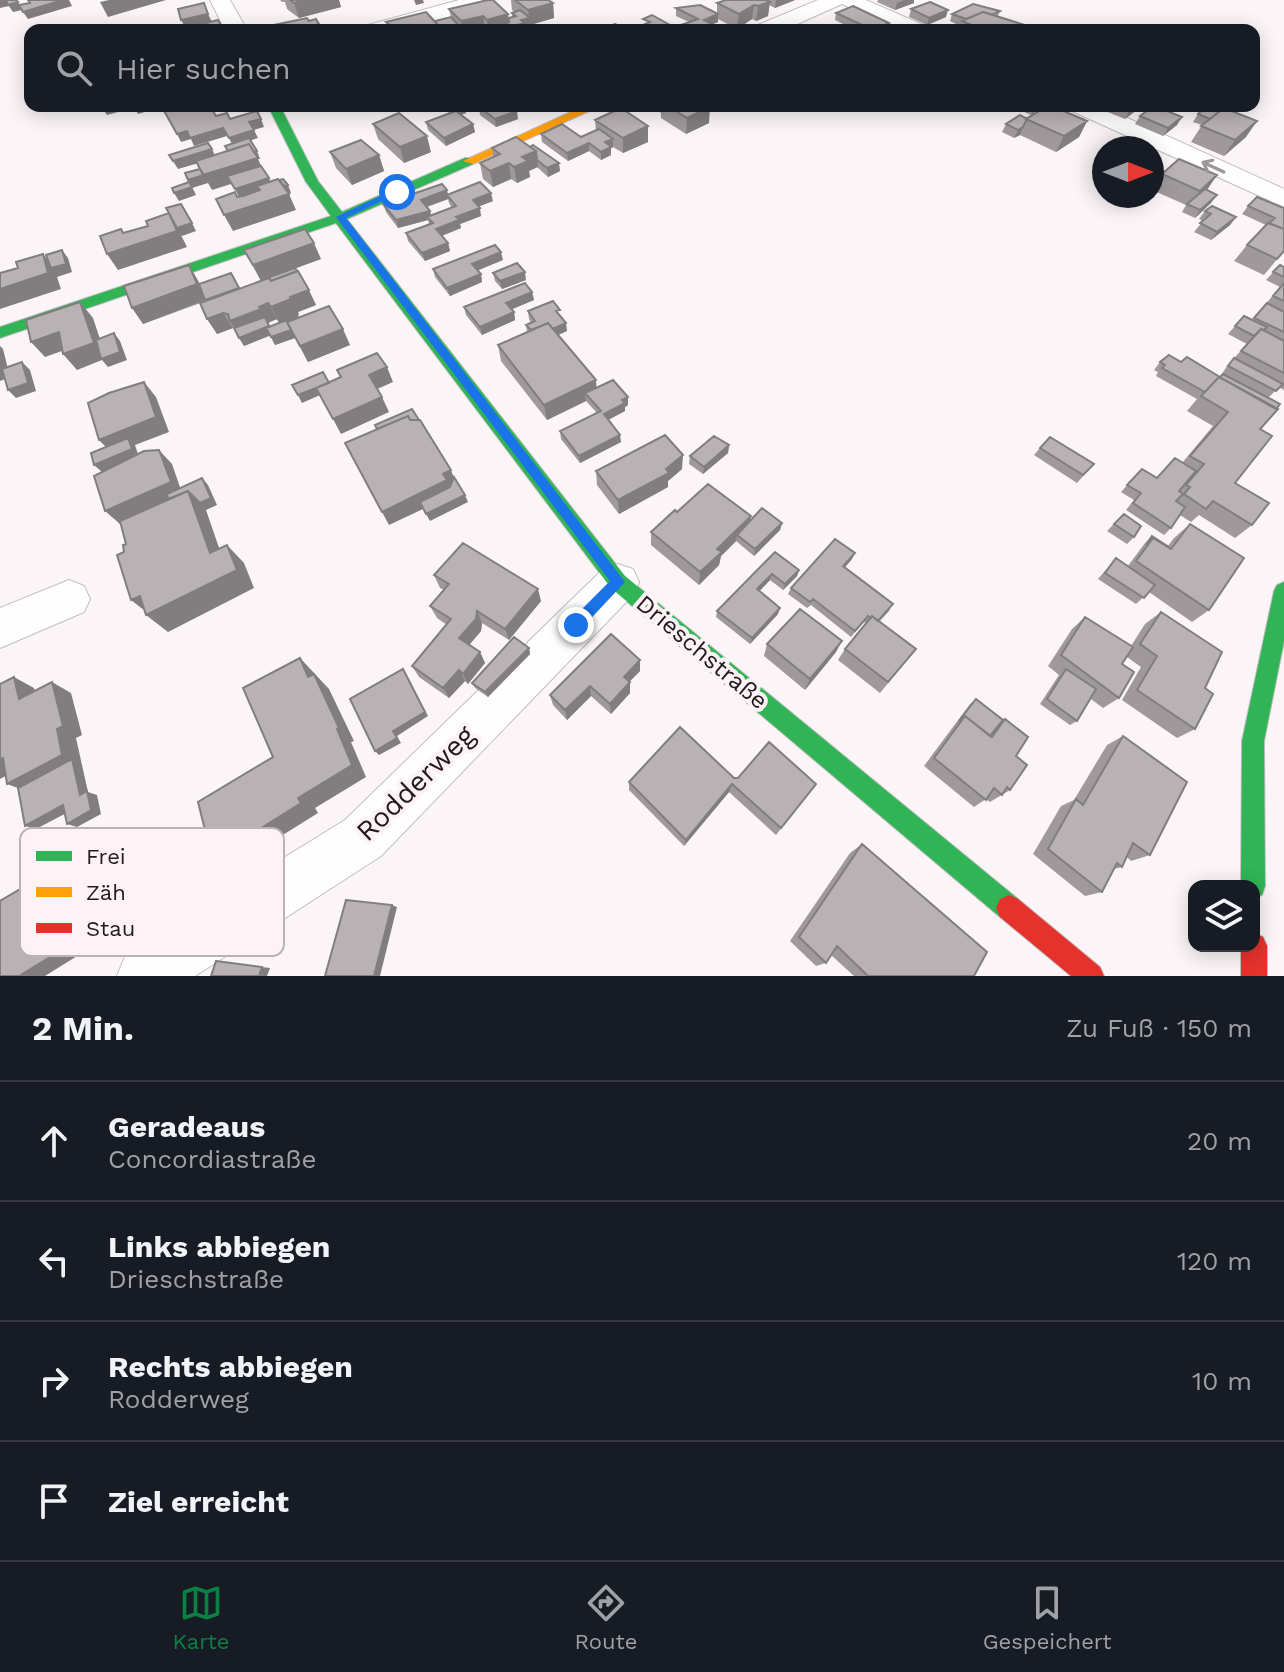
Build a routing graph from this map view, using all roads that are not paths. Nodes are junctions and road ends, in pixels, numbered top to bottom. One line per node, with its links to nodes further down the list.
1 (220, 0): 5 (street)
2 (472, 0): 6 (street)
3 (835, 0): 7 (street)
4 (849, 0): 8 (street)
5 (233, 24)
6 (399, 24)
7 (780, 24)
8 (902, 24)
9 (277, 112): 13 (street, Drieschstraße)
10 (580, 112): 13 (street)
11 (1094, 112): 12 (street, one-way to 11)
12 (1284, 199)
13 (341, 217): 14 (street); 15 (street, Drieschstraße)
14 (0, 333)
15 (618, 582): 20 (street, Rodderweg); 24 (street, Drieschstraße)
16 (1284, 591): 19 (street)
17 (69, 599): 18 (street)
18 (0, 628)
19 (1253, 880)
20 (284, 888)
21 (1254, 952): 25 (street)
22 (177, 956): 23 (street, Rodderweg)
23 (145, 976)
24 (1091, 976)
25 (1254, 976)

